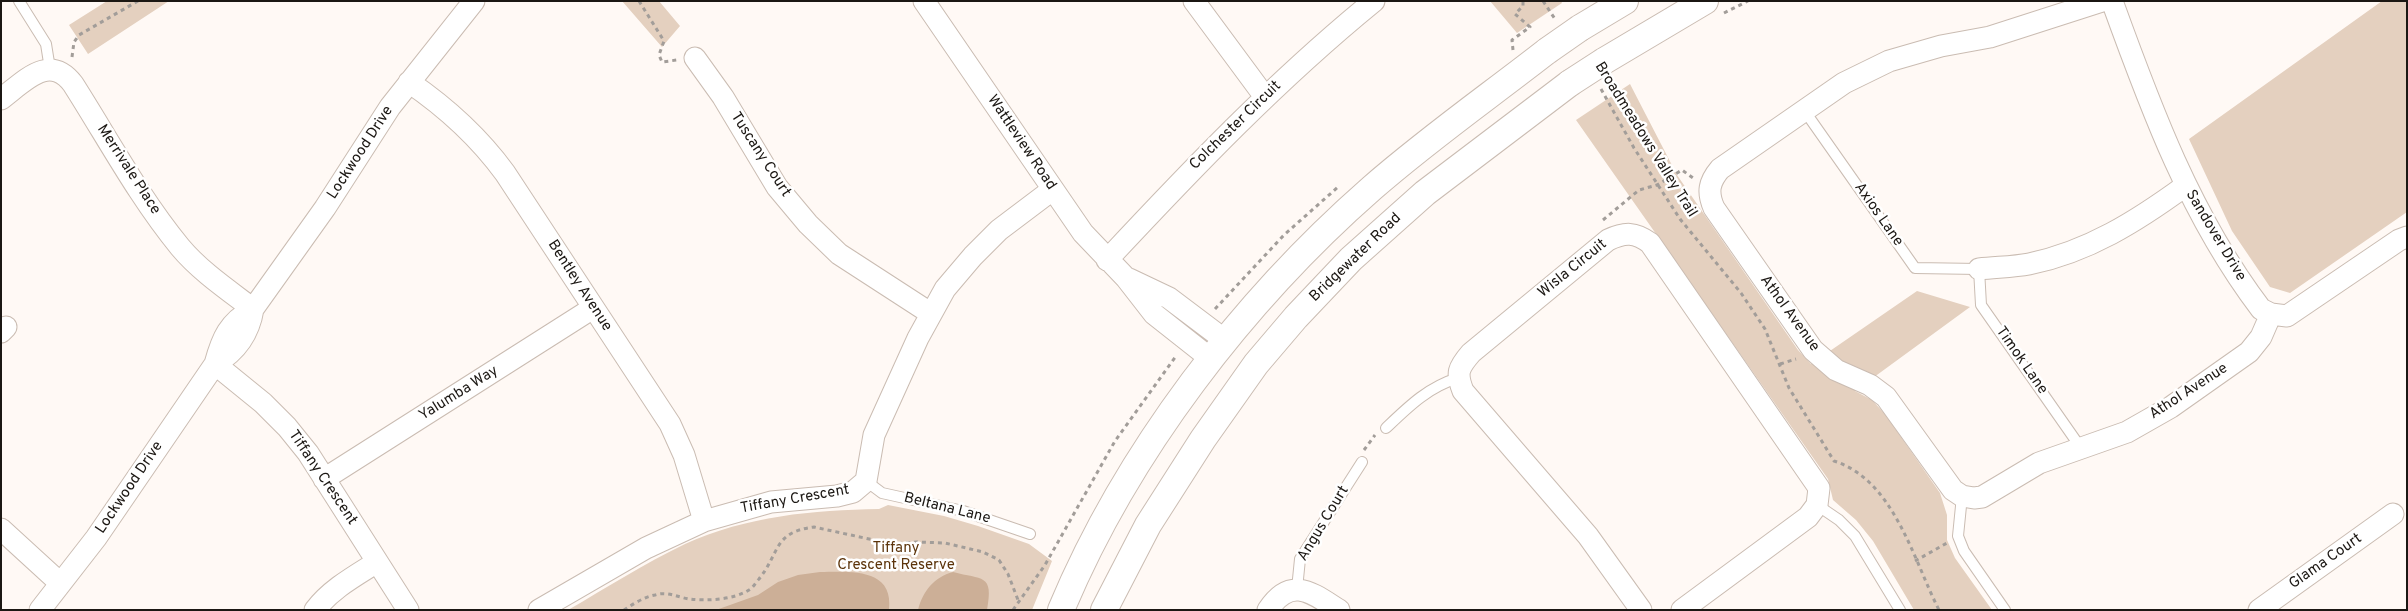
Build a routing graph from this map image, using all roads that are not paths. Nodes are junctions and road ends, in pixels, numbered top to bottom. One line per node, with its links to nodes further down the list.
1 (19, 1): 11 (lane)
2 (474, 1): 12 (street, Lockwood Drive)
3 (924, 1): 17 (street, Wattleview Road)
4 (1194, 1): 13 (street)
5 (1374, 1): 13 (street, Colchester Circuit)
6 (1625, 1): 25 (street, bridge)
7 (1705, 1): 27 (street, Bridgewater Road, bridge)
8 (2102, 1): 15 (street)
9 (2112, 1): 16 (street, Sandover Drive)
10 (695, 58): 23 (street, Tuscany Court)
11 (57, 71): 14 (street); 22 (street, Merrivale Place)
12 (409, 82): 21 (street, Bentley Avenue); 22 (street, Lockwood Drive)
13 (1265, 97): 19 (street, Colchester Circuit)
14 (1, 98)
15 (1804, 110): 20 (lane, Axios Lane); 34 (street, Athol Avenue)
16 (2185, 186): 20 (street); 24 (street, Sandover Drive)
17 (1052, 190): 19 (street, Wattleview Road); 23 (street, Tiffany Crescent)
18 (2407, 237): 24 (street)
19 (1107, 260): 25 (street, Wattleview Road)
20 (1979, 269): 30 (lane, Timok Lane)
21 (593, 308): 32 (street, Yalumba Way); 37 (street, Bentley Avenue)
22 (253, 309): 26 (street, Lockwood Drive)
23 (930, 313): 33 (street, Tiffany Crescent)
24 (2271, 314): 30 (street, Athol Avenue)
25 (1218, 350): 27 (street, Wattleview Road); 47 (street)
26 (216, 364): 32 (street, Tiffany Crescent); 41 (street, Lockwood Drive)
27 (1249, 374): 48 (street, Bridgewater Road)
28 (1458, 378): 29 (lane); 35 (street, Wisla Circuit); 51 (street)
29 (1386, 428)
30 (2081, 448): 34 (street, Athol Avenue)
31 (1362, 462): 42 (lane, Angus Court)
32 (324, 479): 40 (street, Tiffany Crescent)
33 (866, 481): 37 (street, Tiffany Crescent); 39 (lane, Beltana Lane)
34 (1962, 496): 54 (lane)
35 (1817, 505): 52 (street); 53 (lane)
36 (2393, 514): 55 (street, Glama Court)
37 (704, 521): 46 (street, Tiffany Crescent)
38 (1, 529): 41 (street)
39 (1030, 534)
40 (377, 562): 44 (street); 45 (street, Tiffany Crescent)
41 (60, 584): 43 (street, Lockwood Drive)
42 (1297, 589): 49 (street); 50 (street)
43 (40, 610)
44 (314, 610)
45 (408, 610)
46 (540, 610)
47 (1061, 610)
48 (1104, 610)
49 (1268, 610)
50 (1339, 610)
51 (1641, 610)
52 (1682, 610)
53 (1900, 610)
54 (2005, 610)
55 (2259, 610)

